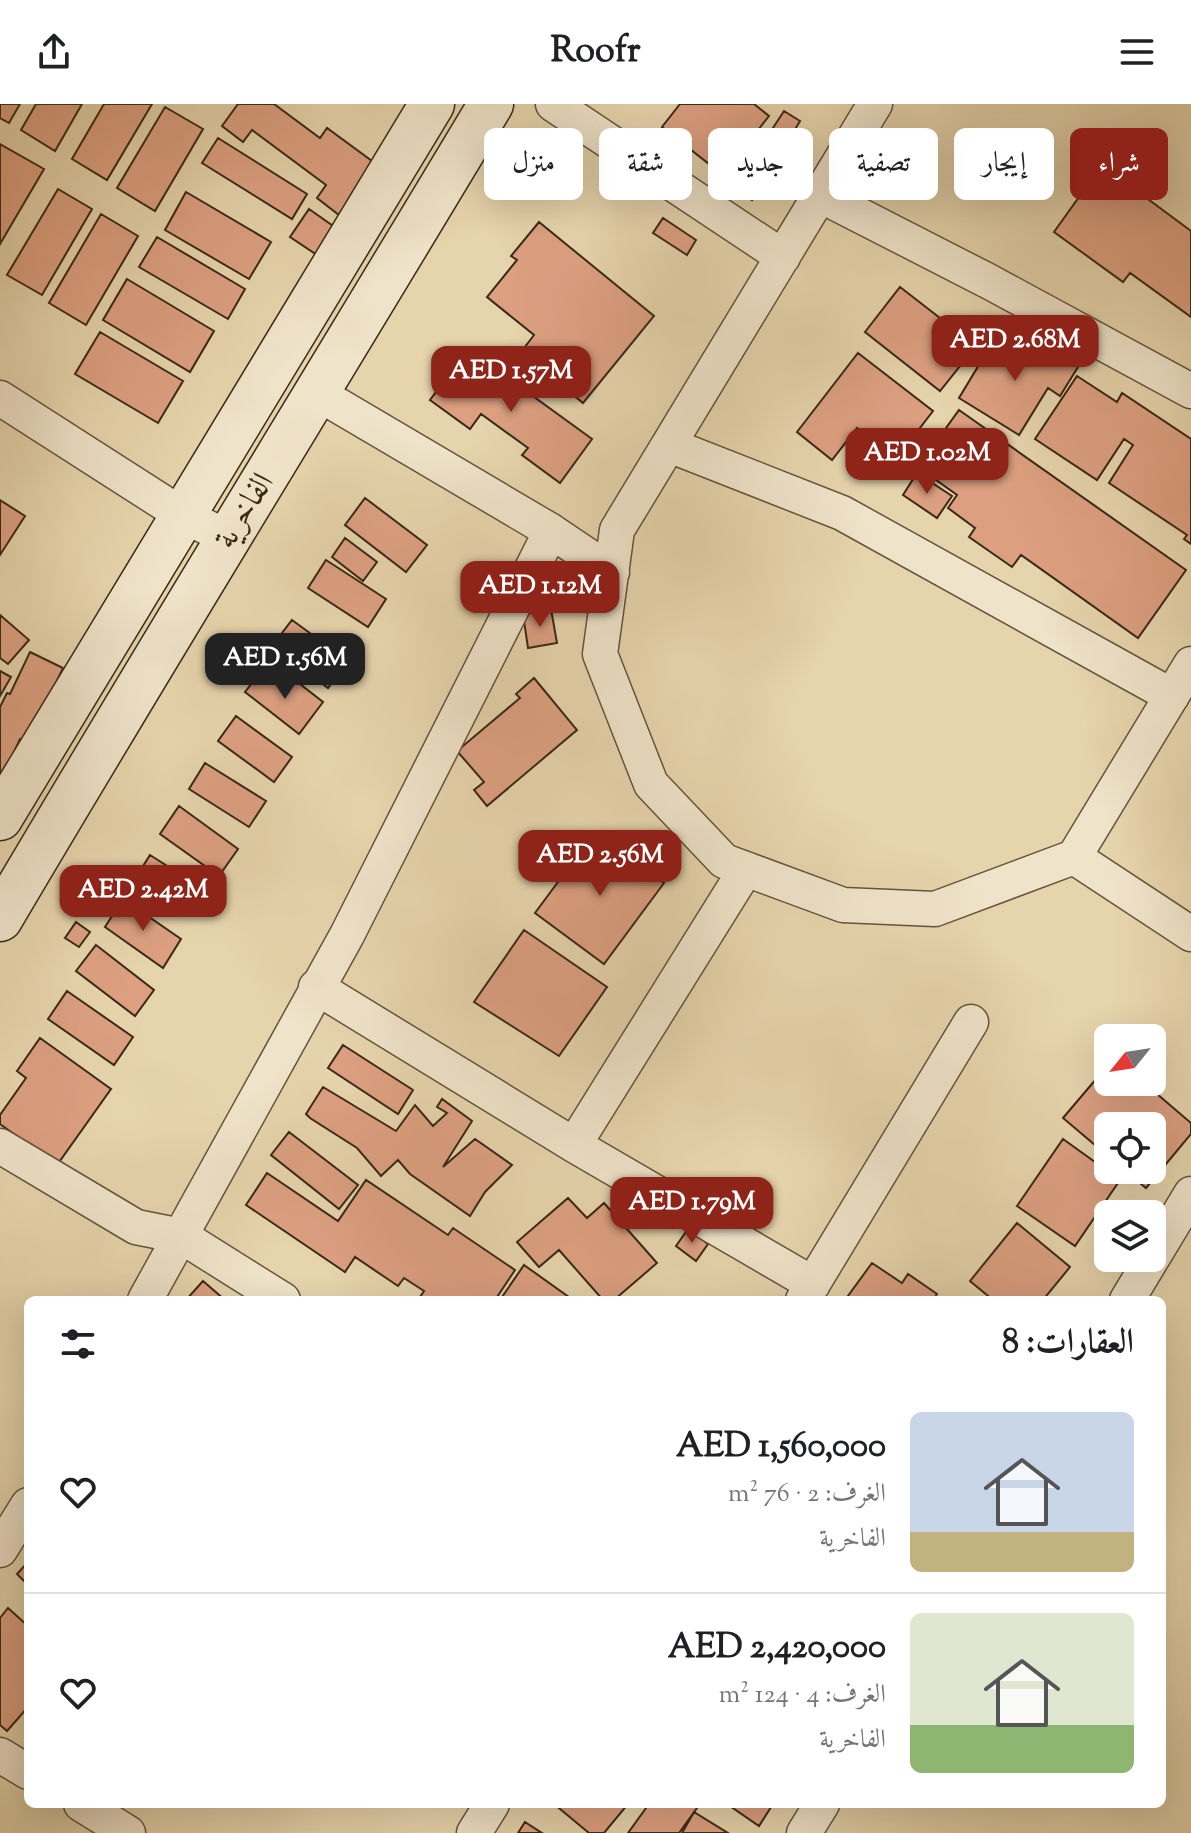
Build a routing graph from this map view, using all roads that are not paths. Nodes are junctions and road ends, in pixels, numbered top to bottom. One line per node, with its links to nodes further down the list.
1 (553, 104): 6 (street)
2 (875, 104): 5 (street)
3 (429, 105): 4 (street); 11 (street)
4 (483, 117): 8 (street, الفاخرية)
5 (820, 195): 6 (street); 7 (street)
6 (783, 257): 10 (street)
7 (1191, 391)
8 (317, 393): 12 (street); 13 (street, الفاخرية)
9 (0, 398): 11 (street)
10 (669, 445): 14 (street); 16 (street)
11 (181, 514): 13 (street); 17 (street)
12 (551, 531): 14 (street); 22 (street)
13 (226, 537): 20 (street, الفاخرية)
14 (612, 572): 19 (street)
15 (1191, 664): 16 (street)
16 (1172, 696): 18 (street)
17 (0, 818)
18 (1074, 857): 19 (street); 21 (street)
19 (746, 869): 24 (street)
20 (0, 919)
21 (1191, 934)
22 (316, 987): 24 (street); 27 (street)
23 (971, 1022): 28 (street)
24 (574, 1145): 28 (street)
25 (0, 1146): 27 (street)
26 (1191, 1194): 31 (street)
27 (181, 1236): 29 (street); 30 (street)
28 (808, 1292)
29 (147, 1296)
30 (277, 1296)
31 (1129, 1296)
32 (24, 1511): 33 (street)
33 (0, 1550)
34 (0, 1755): 35 (street)
35 (24, 1770)
36 (87, 1808): 39 (street)
37 (490, 1808): 40 (street)
38 (820, 1808): 41 (street)
39 (128, 1833)
40 (474, 1833)
41 (804, 1833)

